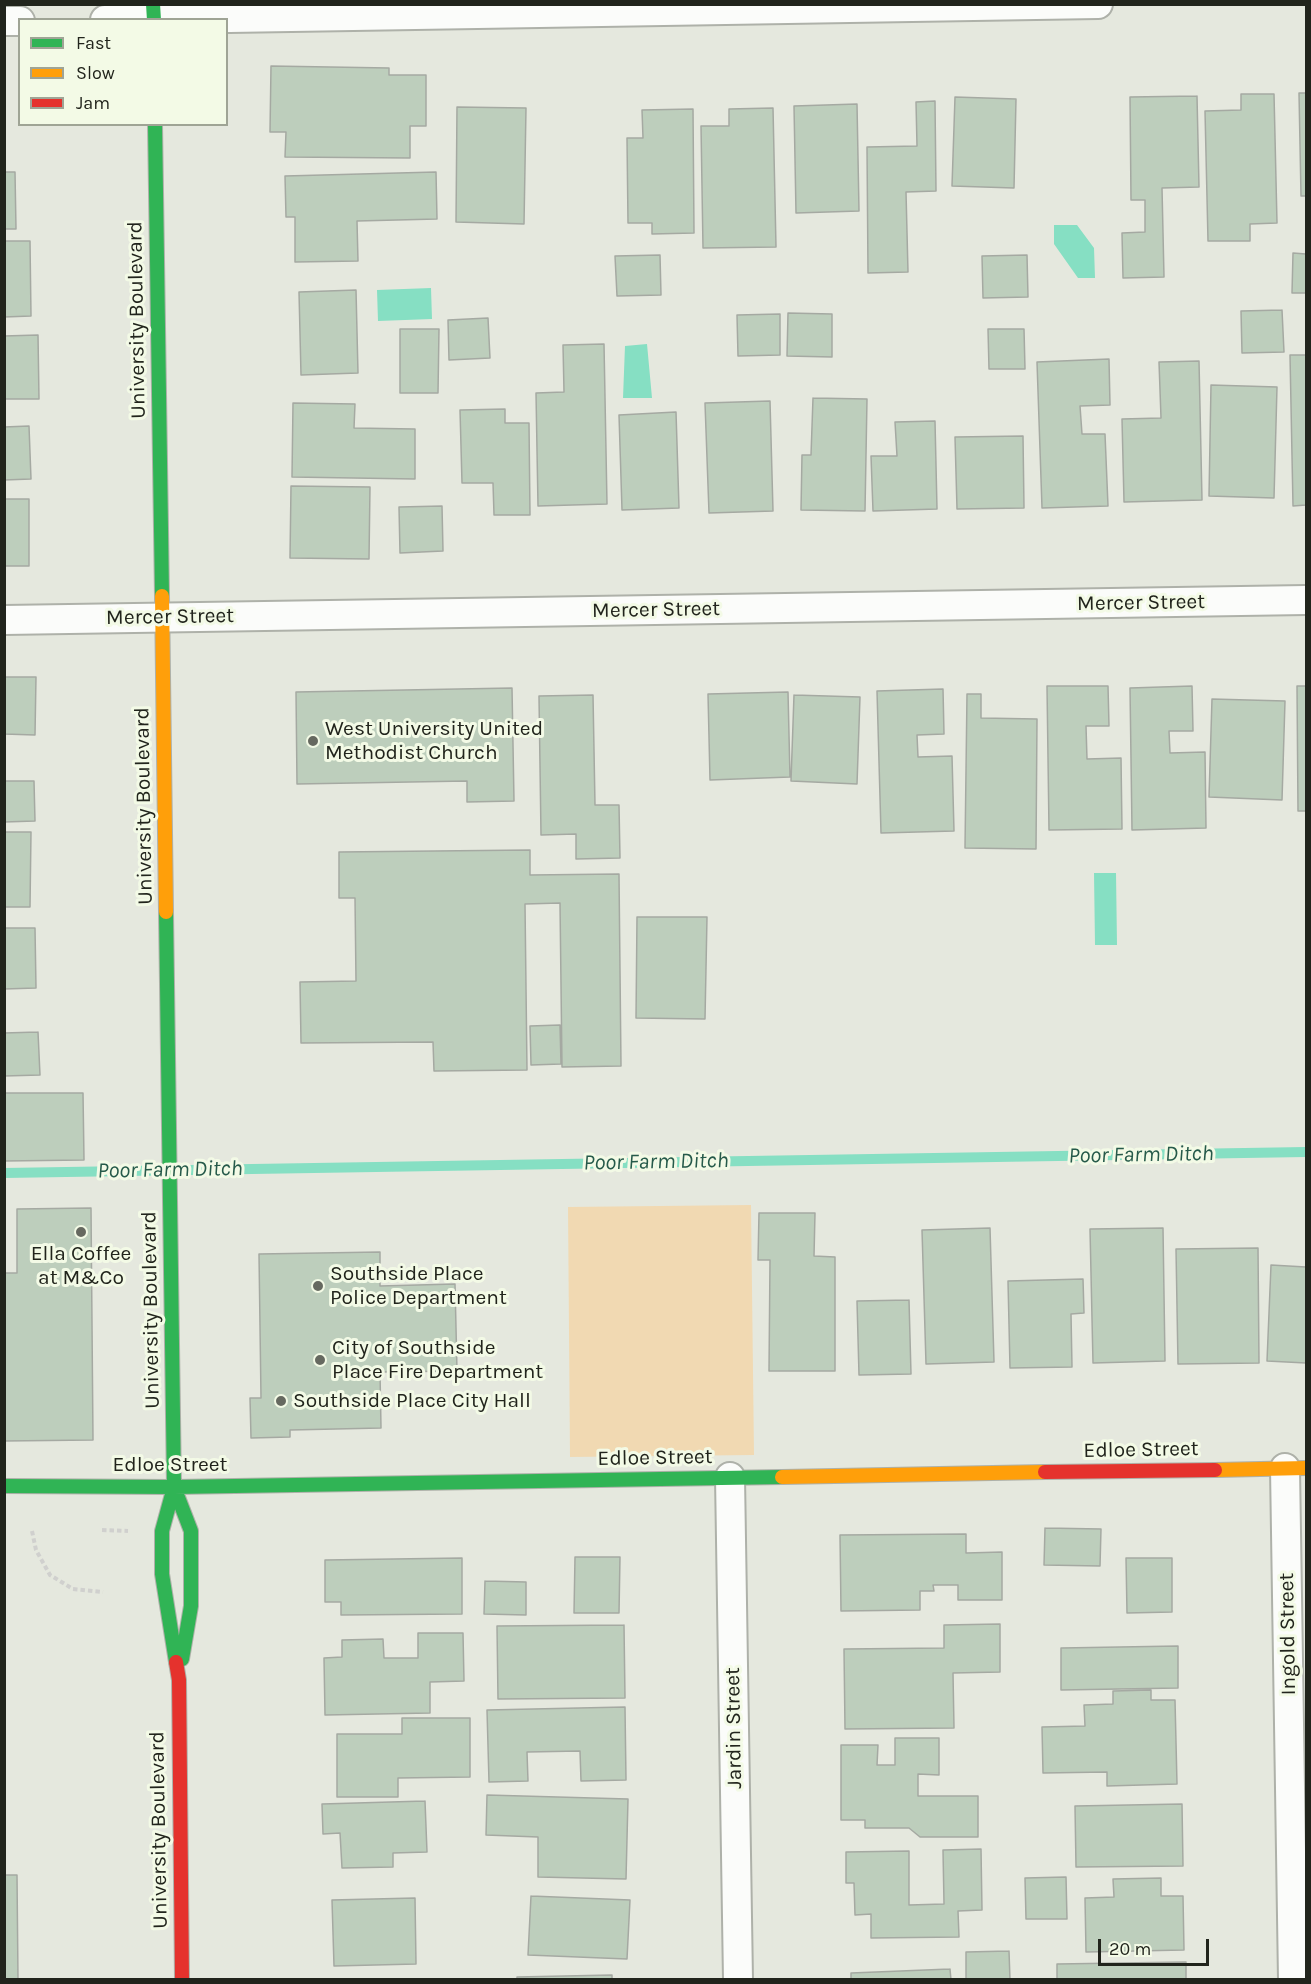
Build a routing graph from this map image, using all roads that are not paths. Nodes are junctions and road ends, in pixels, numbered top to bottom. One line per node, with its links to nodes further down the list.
1 (1098, 4): 2 (street)
2 (154, 14): 3 (street)
3 (121, 18)
4 (155, 126): 6 (street, University Boulevard)
5 (1306, 600): 6 (street, Mercer Street)
6 (163, 617): 7 (street, Mercer Street); 11 (street, University Boulevard)
7 (4, 620)
8 (1296, 1468): 9 (street, Edloe Street); 15 (street, Ingold Street)
9 (730, 1478): 11 (street, Edloe Street); 14 (street, Jardin Street)
10 (4, 1486): 11 (street, Edloe Street)
11 (174, 1487): 12 (street, University Boulevard); 12 (street, University Boulevard)
12 (179, 1680): 13 (street, University Boulevard)
13 (182, 1980)
14 (738, 1980)
15 (1293, 1980)

